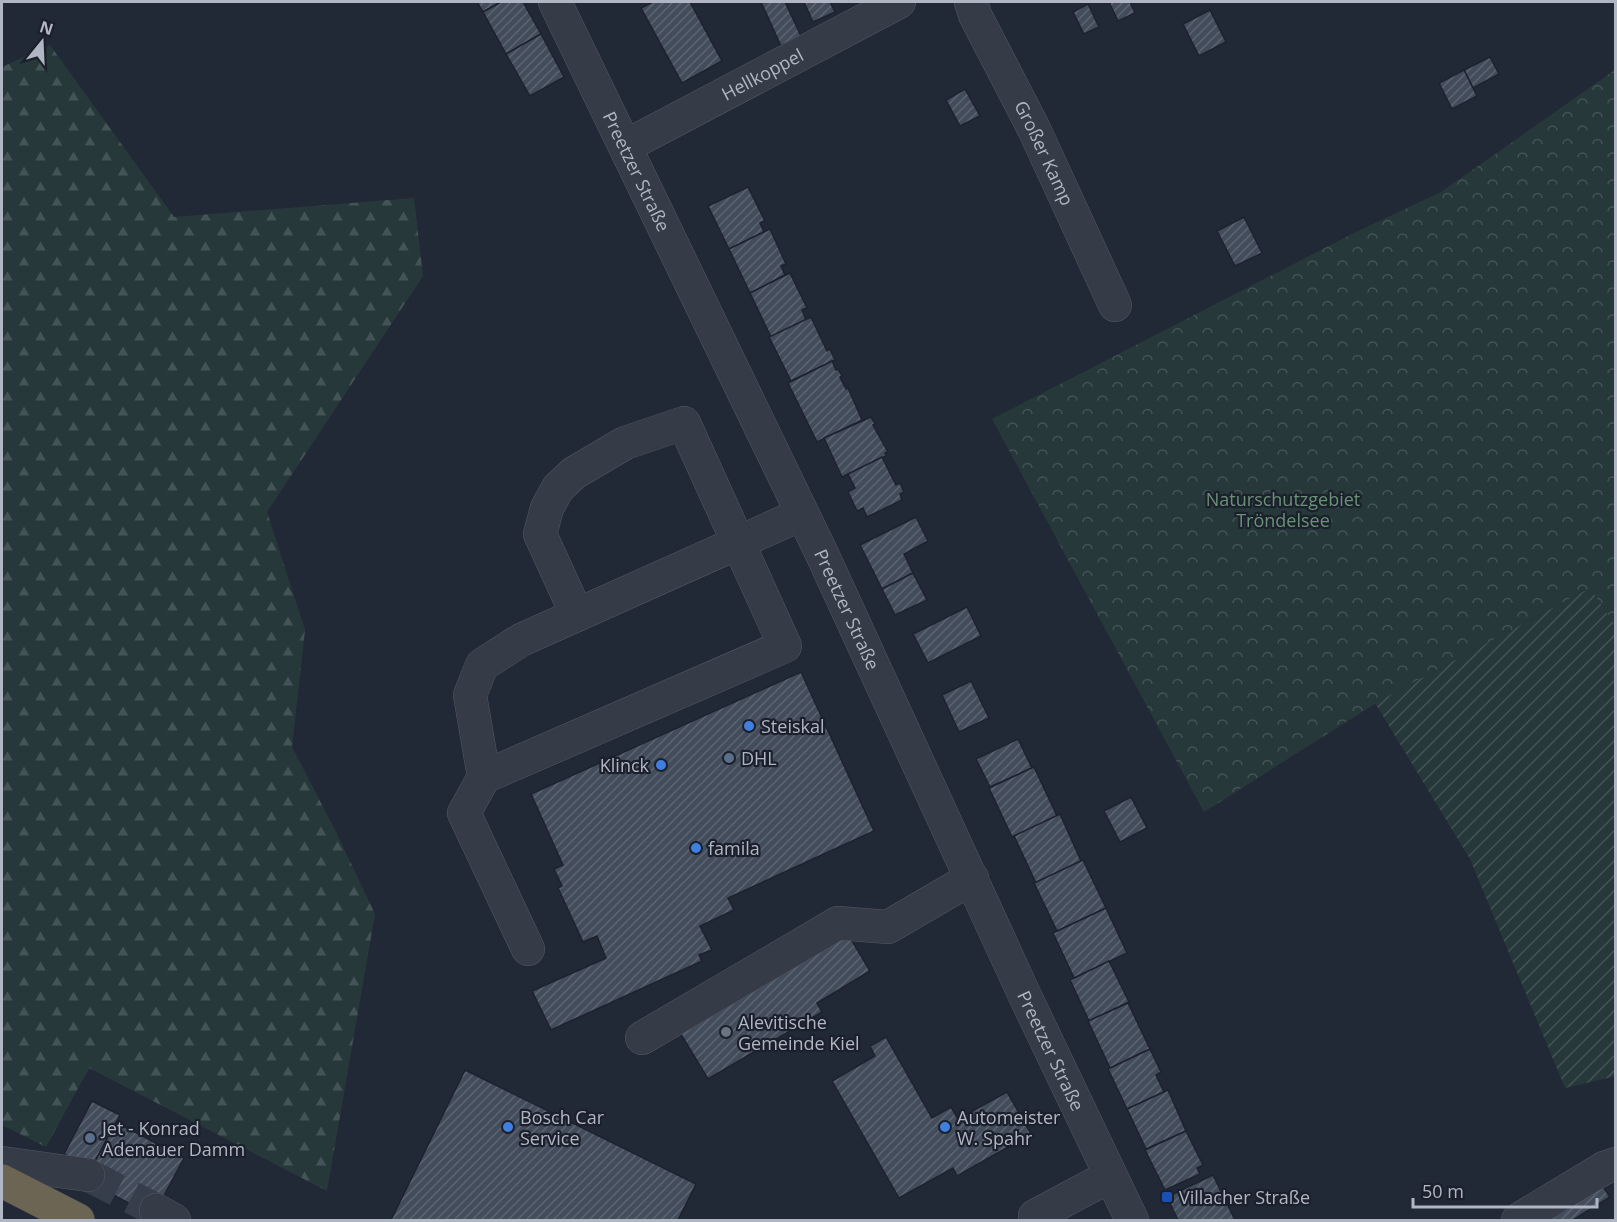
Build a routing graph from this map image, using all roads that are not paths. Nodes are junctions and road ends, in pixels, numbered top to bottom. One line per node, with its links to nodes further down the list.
1 (555, 2): 4 (street, Preetzer Straße)
2 (899, 2): 4 (street, Hellkoppel)
3 (971, 2): 5 (street, Großer Kamp)
4 (626, 146): 6 (street, Preetzer Straße)
5 (1115, 305)
6 (802, 514): 7 (street); 10 (street, Preetzer Straße)
7 (738, 542): 8 (street); 8 (street); 9 (street)
8 (577, 615): 9 (street)
9 (484, 777): 11 (street)
10 (972, 878): 12 (street); 16 (street, Preetzer Straße)
11 (528, 949)
12 (642, 1038)
13 (2, 1163): 15 (street)
14 (1616, 1164): 21 (street)
15 (88, 1175)
16 (1110, 1176): 18 (street); 20 (street, Preetzer Straße)
17 (2, 1180): 19 (highway)
18 (1035, 1216)
19 (78, 1221)
20 (1132, 1221)
21 (1518, 1221)

